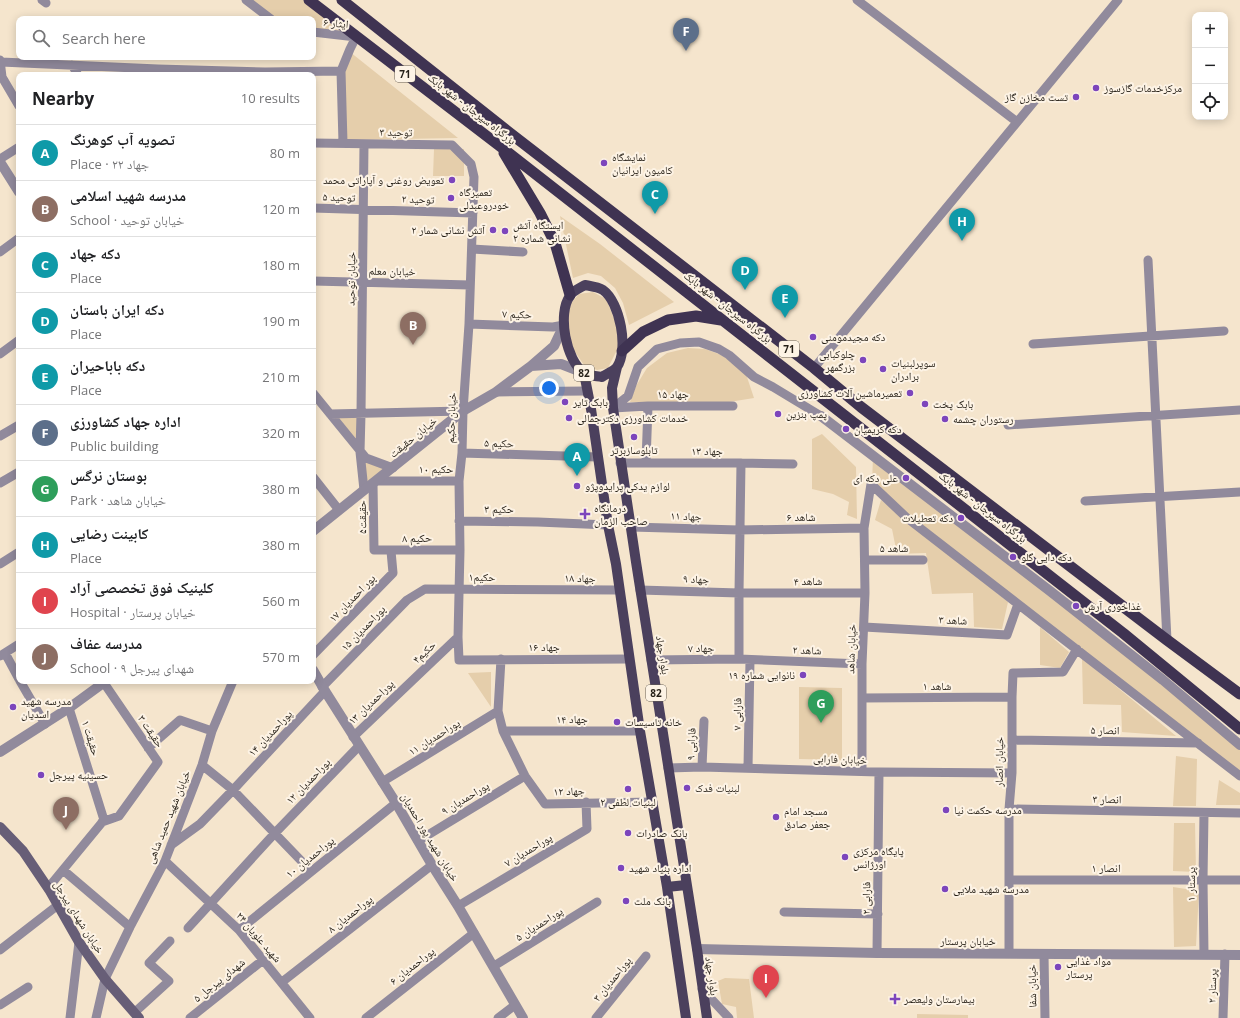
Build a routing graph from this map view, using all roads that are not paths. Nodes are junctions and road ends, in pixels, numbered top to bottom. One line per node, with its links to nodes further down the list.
1 (246, 0): 6 (street)
2 (309, 0): 8 (highway, بزرگراه سیرجان - شهر بابک / 71)
3 (857, 0): 17 (street)
4 (1118, 0): 17 (street)
5 (346, 1): 49 (highway, بزرگراه سیرجان - شهر بابک / 71)
6 (267, 16)
7 (316, 32): 8 (street, ایثار ۶)
8 (356, 37): 11 (street); 21 (highway, بزرگراه سیرجان - شهر بابک / 71)
9 (1, 61): 10 (street); 15 (street)
10 (72, 65): 12 (street); 13 (street)
11 (342, 71): 14 (street); 19 (street)
12 (76, 72)
13 (158, 72)
14 (316, 72)
15 (1, 77): 16 (street)
16 (16, 101)
17 (1017, 122): 49 (street)
18 (316, 143): 19 (street, توحید ۳)
19 (343, 143): 20 (street, توحید ۳)
20 (364, 144): 24 (street, توحید ۳); 27 (street, خیابان توحید)
21 (500, 147): 37 (highway); 38 (highway, بزرگراه سیرجان - شهر بابک / 71)
22 (16, 149): 23 (street)
23 (0, 160): 25 (street)
24 (472, 164): 28 (street, خیابان حکیم)
25 (16, 187)
26 (316, 208): 27 (street, توحید ۵)
27 (364, 210): 28 (street, توحید ۲); 35 (street, خیابان توحید)
28 (473, 213): 30 (street, خیابان حکیم)
29 (16, 240): 31 (street)
30 (472, 249): 32 (street); 36 (street, خیابان حکیم)
31 (0, 252)
32 (524, 252)
33 (1148, 260): 42 (street)
34 (316, 281): 35 (street, خیابان معلم)
35 (363, 282): 36 (street, خیابان معلم); 60 (street, خیابان توحید)
36 (470, 284): 39 (street, خیابان حکیم)
37 (570, 295): 40 (main road, 82); 45 (main road, 82)
38 (723, 321): 45 (highway); 135 (highway, بزرگراه سیرجان - شهر بابک / 71)
39 (469, 324): 40 (street, حکیم ۷); 58 (street, خیابان حکیم)
40 (564, 325): 47 (street, خیابان حقیقت); 50 (main road, 82)
41 (1224, 331): 42 (street)
42 (1152, 336): 44 (street); 62 (street)
43 (16, 342): 46 (street)
44 (1033, 344)
45 (622, 351): 48 (main road, 82)
46 (0, 354)
47 (531, 366): 50 (street); 52 (street, خیابان حقیقت)
48 (617, 367): 50 (main road, 82); 56 (main road, بلوار جهاد / 82)
49 (814, 368): 108 (highway, بزرگراه سیرجان - شهر بابک / 71)
50 (584, 373): 51 (main road, 82)
51 (587, 391): 52 (street); 68 (main road, 82)
52 (496, 392): 58 (street, خیابان حقیقت)
53 (316, 397): 59 (street)
54 (648, 406): 55 (street, جهاد ۱۵); 56 (street, جهاد ۱۵); 69 (street)
55 (733, 406)
56 (613, 408): 61 (street); 70 (main road, بلوار جهاد / 82)
57 (1240, 410): 62 (street)
58 (463, 411): 60 (street); 67 (street, خیابان حکیم); 73 (street, خیابان حقیقت)
59 (330, 414): 60 (street); 66 (street)
60 (361, 414): 66 (street, خیابان توحید)
61 (821, 416): 143 (street)
62 (1156, 416): 63 (street); 81 (street)
63 (1008, 425)
64 (16, 427): 65 (street)
65 (0, 436)
66 (360, 452): 73 (street); 79 (street, خیابان توحید)
67 (462, 453): 68 (street, حکیم ۵); 75 (street, خیابان حکیم)
68 (598, 457): 85 (main road, 82)
69 (646, 462): 70 (street, جهاد ۱۳); 71 (street, جهاد ۱۳)
70 (620, 463): 86 (main road, بلوار جهاد / 82)
71 (741, 463): 72 (street, جهاد ۱۳); 89 (street)
72 (793, 464)
73 (393, 468): 77 (street, خیابان حقیقت)
74 (16, 474): 78 (street)
75 (459, 480): 77 (street, حکیم ۱۰); 84 (street, خیابان حکیم)
76 (316, 481): 83 (street)
77 (375, 482): 79 (street, خیابان حقیقت); 90 (street, حقیقت۵)
78 (0, 483)
79 (364, 490): 83 (street, خیابان حقیقت)
80 (1240, 492): 81 (street)
81 (1160, 497): 82 (street); 108 (street)
82 (1085, 501)
83 (339, 510): 88 (street, خیابان حقیقت)
84 (459, 521): 85 (street, حکیم ۳); 92 (street, خیابان حکیم)
85 (608, 525): 100 (main road, 82)
86 (631, 527): 89 (street, جهاد ۱۱); 101 (main road, بلوار جهاد / 82)
87 (864, 528): 89 (street, شاهد ۶); 94 (street, خیابان شاهد); 105 (street, خیابان شاهد)
88 (316, 529)
89 (739, 530): 102 (street)
90 (374, 550): 91 (street, حکیم ۸)
91 (391, 550): 92 (street, حکیم ۸); 111 (street, پور احمدیان ۱۷)
92 (460, 550): 98 (street, خیابان حکیم)
93 (16, 554): 96 (street)
94 (865, 560): 95 (street, شاهد ۵); 104 (street, خیابان شاهد)
95 (922, 560)
96 (0, 564)
97 (425, 589): 98 (street, حکیم۱); 127 (street, پوراحمدیان ۱۵)
98 (459, 589): 99 (street, حکیم۱); 107 (street, خیابان حکیم)
99 (540, 589): 100 (street, جهاد ۱۸)
100 (620, 590): 114 (main road, 82)
101 (640, 590): 102 (street, جهاد ۹); 117 (main road, بلوار جهاد / 82)
102 (738, 593): 103 (street, جهاد ۹); 115 (street)
103 (751, 593): 104 (street, شاهد ۴)
104 (865, 593): 106 (street, خیابان شاهد)
105 (1018, 604): 106 (street, شاهد ۳); 110 (street)
106 (864, 627): 119 (street, خیابان شاهد)
107 (458, 637): 116 (street, خیابان حکیم); 126 (street, حکیم۴)
108 (1167, 640): 128 (highway, بزرگراه سیرجان - شهر بابک / 71)
109 (16, 646): 112 (street)
110 (1078, 649): 130 (street, خیابان انصار); 141 (street)
111 (316, 652)
112 (2, 655): 120 (street)
113 (501, 659): 114 (street, جهاد ۱۶); 116 (street, جهاد ۱۶); 132 (street, جهاد ۱۲)
114 (629, 659): 138 (main road, 82)
115 (738, 659): 117 (street, جهاد ۷); 118 (street, جهاد ۷)
116 (459, 660)
117 (651, 660): 148 (main road, بلوار جهاد / 82)
118 (750, 660): 119 (street, شاهد ۲); 149 (street, فارابی ۷)
119 (862, 664): 129 (street, خیابان شاهد)
120 (16, 674)
121 (316, 676): 127 (street, خیابان شهید پور احمدیان)
122 (22, 684): 134 (street)
123 (102, 684): 131 (street)
124 (106, 684): 144 (street, حقیقت ۳)
125 (231, 684): 136 (street, خیابان شهید حمید شاهی)
126 (406, 686): 139 (street, پوراحمدیان ۱۳)
127 (323, 689): 139 (street, خیابان شهید پور احمدیان); 156 (street, پوراحمدیان ۱۴)
128 (1240, 694)
129 (862, 698): 130 (street, شاهد ۱); 150 (street, خیابان شاهد)
130 (1012, 698): 140 (street, خیابان انصار)
131 (69, 708): 134 (street); 163 (street, حقیقت ۱)
132 (498, 711): 137 (street, جهاد ۱۲); 155 (street, پوراحمدیان ۱۱)
133 (704, 720): 147 (street, فارابی ۹)
134 (44, 724): 145 (street)
135 (1240, 729)
136 (212, 731): 144 (street); 146 (street, خیابان شهید حمید شاهی)
137 (503, 731): 138 (street, جهاد ۱۴); 153 (street, جهاد ۱۲)
138 (640, 731): 158 (main road, 82)
139 (353, 737): 142 (street, خیابان شهید پور احمدیان)
140 (1012, 740): 141 (street, انصار ۵); 152 (street, خیابان انصار)
141 (1198, 743): 154 (street)
142 (358, 746): 155 (street, خیابان شهید پور احمدیان); 165 (street, پوراحمدیان ۱۲)
143 (1240, 746)
144 (148, 748): 163 (street, حقیقت ۳)
145 (0, 752)
146 (202, 765): 156 (street); 167 (street, خیابان شهید حمید شاهی)
147 (702, 767): 148 (street, خیابان فارابی); 149 (street, خیابان فارابی)
148 (668, 768): 175 (main road, بلوار جهاد / 82)
149 (748, 768): 150 (street, خیابان فارابی)
150 (862, 771): 151 (street, خیابان فارابی)
151 (879, 772): 152 (street, خیابان فارابی); 183 (street, فارابی ۲)
152 (1012, 773): 160 (street, خیابان انصار)
153 (525, 776): 157 (street, جهاد ۱۲); 166 (street, پوراحمدیان ۹)
154 (1240, 776)
155 (382, 782): 159 (street, خیابان شهید پور احمدیان)
156 (233, 790): 165 (street); 167 (street, پوراحمدیان ۱۴)
157 (586, 802): 158 (street, جهاد ۱۲); 181 (street, پوراحمدیان ۷)
158 (653, 802): 176 (main road, 82)
159 (396, 803): 166 (street, خیابان شهید پور احمدیان); 171 (street, پوراحمدیان ۱۰)
160 (1009, 809): 161 (street, انصار ۳); 172 (street, خیابان انصار)
161 (1204, 813): 162 (street, انصار ۳); 173 (street, پرستار ۱)
162 (1240, 813)
163 (103, 821): 170 (street)
164 (0, 827): 177 (main road, خیابان شهدای پیرجل)
165 (275, 833): 171 (street); 179 (street, پوراحمدیان ۱۲)
166 (418, 841): 169 (street, خیابان شهید پور احمدیان)
167 (170, 846): 168 (street, خیابان شهید حمید شاهی)
168 (165, 862): 179 (street, شهید علویان ۲۴); 184 (street, خیابان شهید حمید شاهی)
169 (432, 865): 181 (street, خیابان شهید پور احمدیان); 202 (street, پوراحمدیان ۸)
170 (63, 870): 177 (street); 184 (street)
171 (311, 871): 186 (street, پوراحمدیان ۱۰)
172 (1010, 880): 173 (street, انصار ۱); 193 (street, خیابان انصار)
173 (1203, 880): 174 (street, انصار ۱); 195 (street, پرستار ۱)
174 (1240, 880)
175 (686, 885): 176 (main road); 190 (main road, بلوار جهاد / 82)
176 (667, 887): 216 (main road, 82)
177 (48, 888): 180 (main road, خیابان شهدای پیرجل)
178 (597, 902): 200 (street, پوراحمدیان ۵)
179 (212, 903): 185 (street, پوراحمدیان ۱۲); 186 (street, شهید علویان ۲۴)
180 (58, 905): 189 (main road, خیابان شهدای پیرجل); 191 (street)
181 (458, 906): 187 (street, خیابان شهید پور احمدیان)
182 (784, 912): 183 (street)
183 (878, 914): 192 (street, فارابی ۲)
184 (130, 927): 201 (street, خیابان شهید حمید شاهی)
185 (188, 928)
186 (239, 930): 199 (street, شهید علویان ۲۴)
187 (474, 933): 200 (street, خیابان شهید پور احمدیان); 212 (street, پوراحمدیان ۶)
188 (170, 941): 207 (street)
189 (79, 942): 201 (main road, خیابان شهدای پیرجل); 209 (street)
190 (697, 949): 192 (street, خیابان پرستار); 204 (main road, بلوار جهاد / 82)
191 (0, 950)
192 (877, 953): 193 (street, خیابان پرستار)
193 (1009, 953): 194 (street, خیابان پرستار)
194 (1044, 954): 195 (street, خیابان پرستار); 219 (street, خیابان شفا)
195 (1204, 954): 196 (street, خیابان پرستار)
196 (1225, 954): 197 (street, خیابان پرستار); 220 (street, پرستار ۲)
197 (1240, 954)
198 (646, 956): 215 (street, پوراحمدیان ۳)
199 (263, 960): 202 (street, شهید علویان ۲۴); 211 (street, شهدای پیرجل ۵)
200 (494, 966): 206 (street, خیابان شهید پور احمدیان)
201 (105, 979): 207 (main road, خیابان شهدای پیرجل); 210 (street, خیابان شهید حمید شاهی)
202 (282, 982): 208 (street, شهید علویان ۲۴)
203 (28, 987): 205 (street)
204 (702, 989): 217 (main road, بلوار جهاد / 82); 218 (street)
205 (0, 1005)
206 (515, 1005): 213 (street); 214 (street, خیابان شهید پور احمدیان)
207 (137, 1015)
208 (306, 1017)
209 (70, 1018)
210 (96, 1018)
211 (190, 1018)
212 (366, 1018)
213 (498, 1018)
214 (523, 1018)
215 (596, 1018)
216 (686, 1018)
217 (706, 1018)
218 (729, 1018)
219 (1045, 1018)
220 (1223, 1018)

